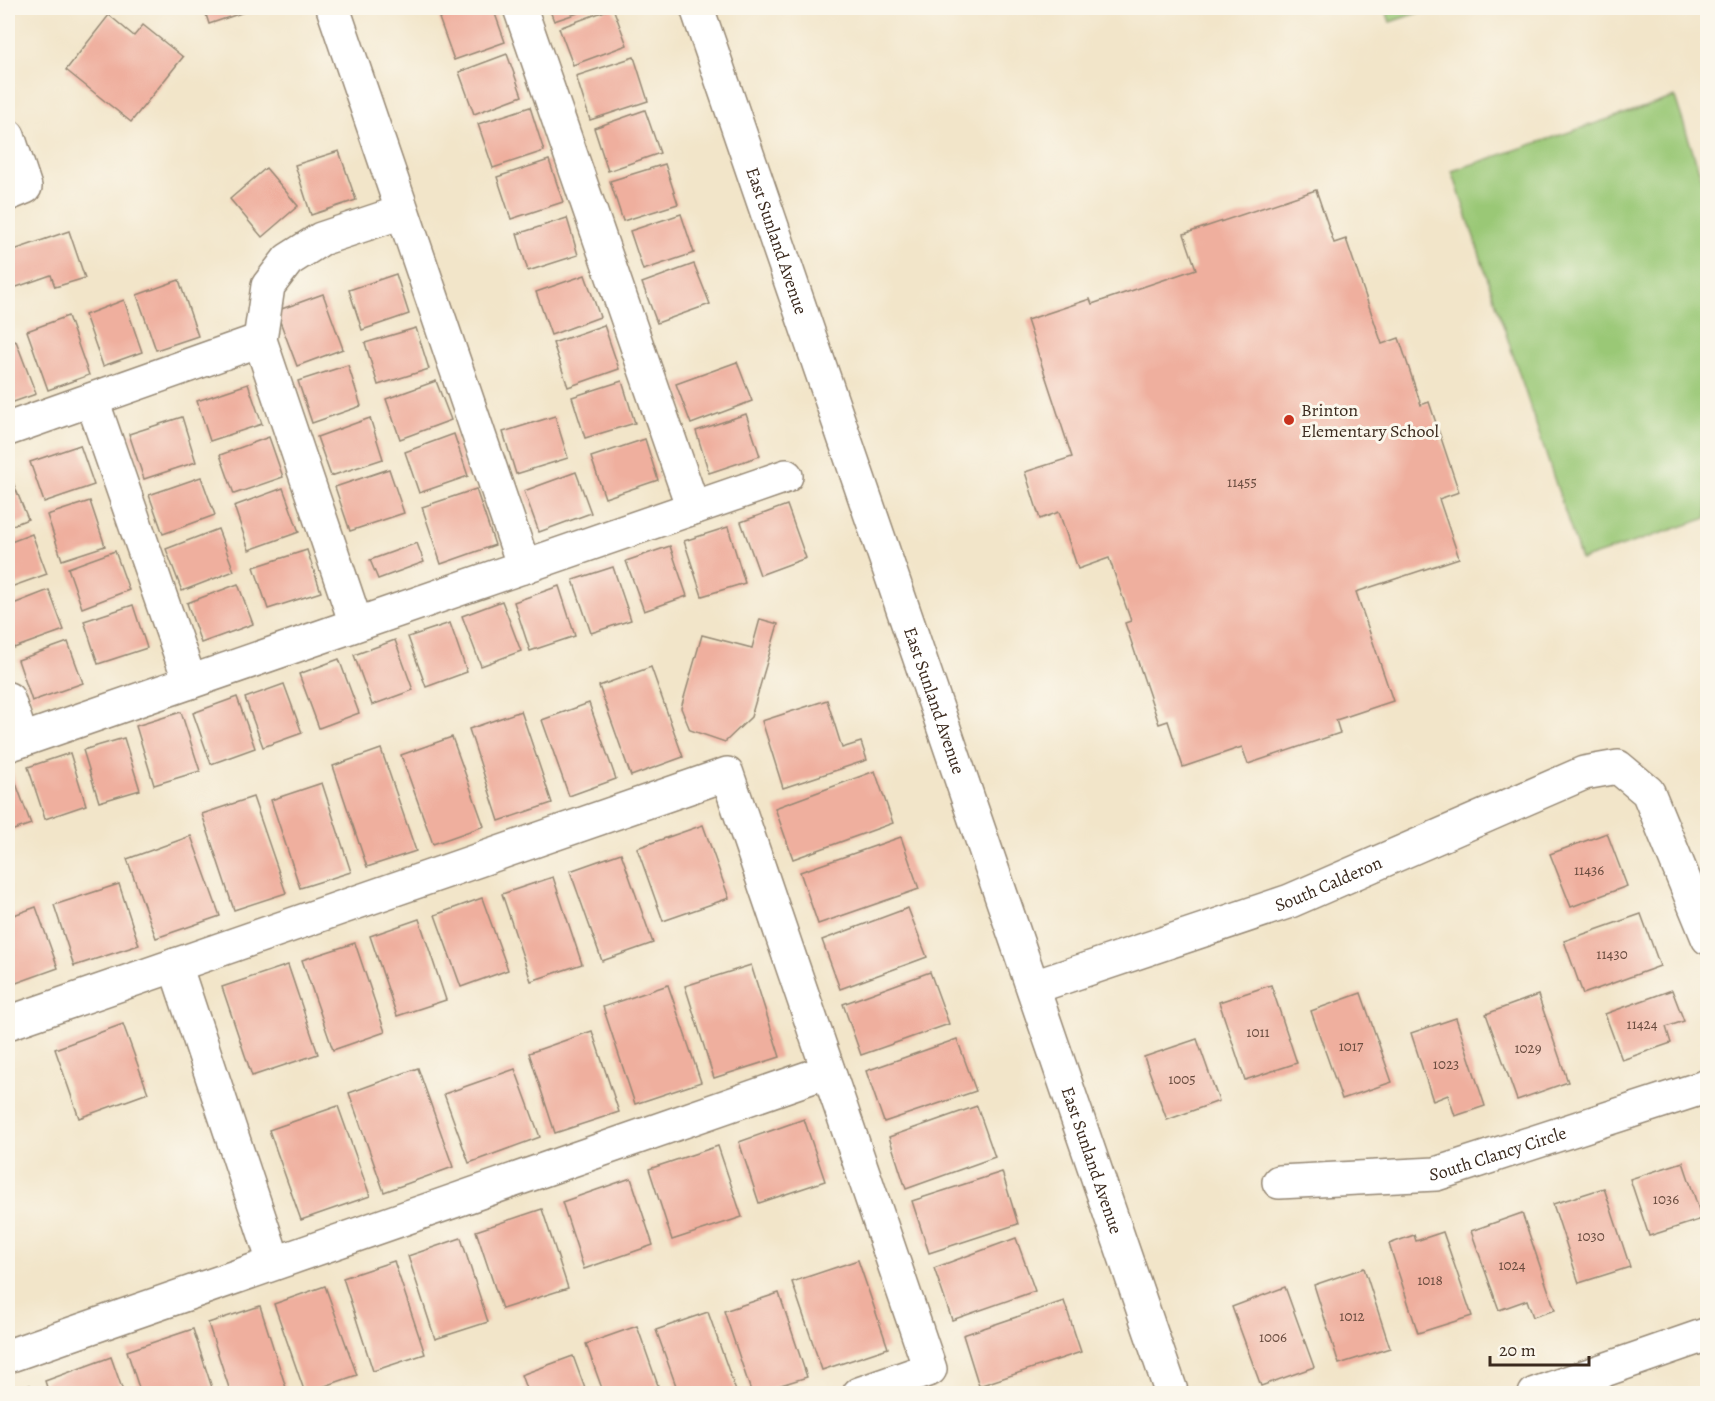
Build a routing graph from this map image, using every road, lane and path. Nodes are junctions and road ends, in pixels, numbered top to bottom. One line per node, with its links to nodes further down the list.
1 (333, 8): 6 (street)
2 (520, 8): 11 (street)
3 (697, 8): 19 (street, East Sunland Avenue)
4 (8, 136): 5 (street)
5 (8, 194)
6 (402, 212): 7 (street); 12 (street)
7 (260, 340): 8 (street); 13 (street)
8 (92, 400): 9 (street); 14 (street)
9 (8, 429)
10 (786, 476): 11 (street)
11 (693, 508): 12 (street)
12 (524, 567): 13 (street)
13 (356, 624): 14 (street)
14 (190, 682): 16 (street)
15 (8, 699): 16 (street)
16 (15, 742)
17 (1707, 938): 19 (street, South Calderon)
18 (175, 965): 20 (street); 21 (street); 24 (street)
19 (1034, 987): 28 (street, East Sunland Avenue)
20 (8, 1023)
21 (828, 1071): 24 (street); 27 (street)
22 (1707, 1086): 23 (street, South Clancy Circle)
23 (1279, 1182)
24 (274, 1262): 26 (street)
25 (1707, 1335): 29 (street)
26 (8, 1356)
27 (859, 1394)
28 (1172, 1394)
29 (1535, 1394)

